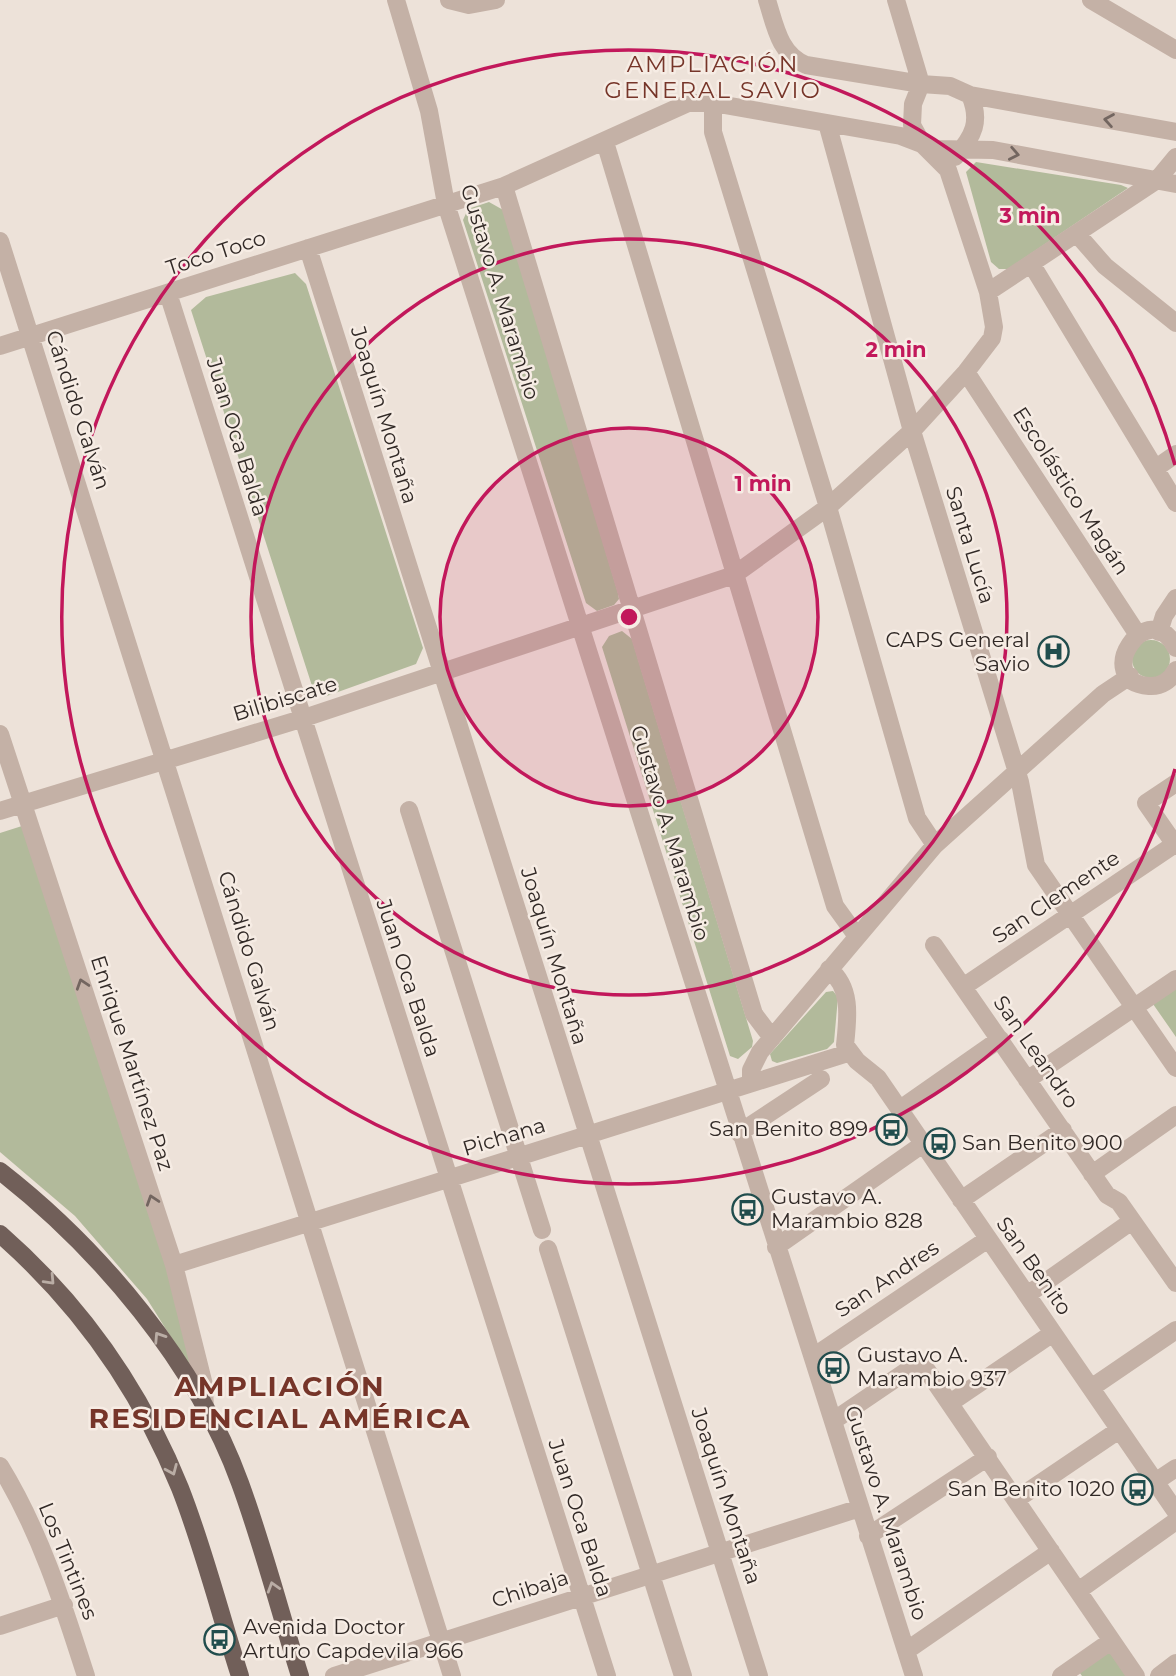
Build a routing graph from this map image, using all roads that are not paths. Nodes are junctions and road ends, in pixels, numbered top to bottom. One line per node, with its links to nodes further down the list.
1 (396, 0): 21 (street, Gustavo A. Marambio)
2 (449, 0): 3 (street)
3 (496, 0)
4 (767, 0): 8 (street)
5 (896, 0): 8 (street)
6 (1091, 0): 7 (street)
7 (1176, 50)
8 (921, 84): 9 (street); 14 (street)
9 (970, 95): 12 (street, one-way to 9); 15 (street)
10 (713, 103): 11 (street, Toco Toco); 13 (street, Toco Toco); 36 (street)
11 (827, 123): 14 (street, Toco Toco); 32 (street, Santa Lucía)
12 (1176, 132)
13 (605, 142): 20 (street, Toco Toco); 37 (street)
14 (923, 145): 15 (street); 17 (street)
15 (960, 151): 17 (street); 18 (street, one-way to 18)
16 (1176, 157): 18 (street)
17 (948, 170): 27 (street, Bilibiscate)
18 (1157, 180): 19 (street); 22 (street)
19 (1176, 184)
20 (505, 186): 21 (street, Toco Toco); 39 (street)
21 (446, 204): 24 (street, Toco Toco); 40 (street, Gustavo A. Marambio)
22 (1077, 234): 25 (street); 28 (street)
23 (0, 241): 29 (street, Cándido Galván)
24 (308, 248): 26 (street, Toco Toco); 44 (street, Joaquín Montaña)
25 (1032, 265): 27 (street); 34 (street)
26 (168, 292): 29 (street, Toco Toco); 47 (street, Juan Oca Balda)
27 (988, 292): 31 (street, Bilibiscate)
28 (1176, 323)
29 (30, 337): 30 (street, Toco Toco); 49 (street, Cándido Galván)
30 (0, 346)
31 (966, 372): 32 (street, Bilibiscate); 42 (street, Escolástico Magán)
32 (912, 430): 36 (street, Bilibiscate); 50 (street, Santa Lucía)
33 (1176, 454): 34 (street)
34 (1156, 468): 35 (street)
35 (1176, 502)
36 (828, 507): 37 (street, Bilibiscate); 55 (street)
37 (734, 575): 39 (street, Bilibiscate); 58 (street)
38 (1176, 597): 41 (street)
39 (633, 609): 40 (street, Bilibiscate); 64 (street)
40 (582, 625): 44 (street, Bilibiscate); 71 (street, Gustavo A. Marambio)
41 (1159, 632): 42 (street); 43 (street)
42 (1138, 635): 45 (street)
43 (1176, 648)
44 (442, 673): 47 (street, Bilibiscate); 76 (street, Joaquín Montaña)
45 (1130, 676): 46 (street); 50 (street)
46 (1173, 677)
47 (301, 719): 49 (street, Bilibiscate); 81 (street, Juan Oca Balda)
48 (0, 734): 52 (street, Enrique Martínez Paz)
49 (167, 760): 52 (street, Bilibiscate); 84 (street, Cándido Galván)
50 (1016, 771): 55 (street); 57 (street, Santa Lucía)
51 (1176, 783): 56 (street)
52 (23, 804): 54 (street, Bilibiscate); 91 (street, Enrique Martínez Paz, one-way to 52)
53 (409, 810): 78 (street)
54 (0, 811)
55 (935, 845): 58 (street)
56 (1175, 845): 57 (street, San Clemente)
57 (1068, 915): 62 (street, San Clemente); 63 (street, Santa Lucía)
58 (856, 935): 60 (street)
59 (934, 945): 62 (street, San Leandro)
60 (829, 969): 64 (street); 66 (street)
61 (1176, 979): 63 (street)
62 (963, 987): 65 (street, San Leandro)
63 (1134, 1007): 67 (street, Santa Lucía); 69 (street)
64 (772, 1038): 70 (street)
65 (1000, 1039): 69 (street, San Leandro); 72 (street)
66 (848, 1053): 70 (street, Pichana); 72 (street, San Benito)
67 (1176, 1068)
68 (821, 1079): 75 (street)
69 (1027, 1080): 74 (street, San Leandro)
70 (751, 1082): 71 (street, Pichana)
71 (727, 1090): 75 (street, Gustavo A. Marambio); 76 (street, Pichana)
72 (900, 1109): 77 (street, San Benito)
73 (1176, 1115): 80 (street)
74 (1063, 1130): 80 (street, San Leandro); 82 (street)
75 (739, 1133): 88 (street, Gustavo A. Marambio)
76 (587, 1135): 78 (street, Pichana); 112 (street, Joaquín Montaña)
77 (923, 1144): 82 (street, San Benito); 88 (street)
78 (517, 1157): 81 (street, Pichana); 85 (street)
79 (0, 1171): 99 (main road, one-way to 79)
80 (1092, 1174): 83 (street, San Leandro)
81 (448, 1179): 84 (street, Pichana); 115 (street, Juan Oca Balda)
82 (961, 1200): 87 (street, San Benito)
83 (1132, 1221): 90 (street, San Leandro); 93 (street)
84 (308, 1223): 91 (street, Pichana); 119 (street, Cándido Galván)
85 (542, 1230)
86 (0, 1234): 124 (main road, one-way to 124)
87 (988, 1239): 93 (street, San Benito); 96 (street, San Andres)
88 (776, 1247): 96 (street, Gustavo A. Marambio)
89 (548, 1249): 113 (street)
90 (1170, 1260): 92 (street, San Leandro)
91 (174, 1265): 99 (street, Enrique Martínez Paz)
92 (1176, 1283)
93 (1027, 1295): 95 (street, San Benito)
94 (1176, 1330): 97 (street)
95 (1053, 1333): 97 (street, San Benito); 98 (street)
96 (813, 1357): 100 (street, Gustavo A. Marambio)
97 (1091, 1388): 101 (street, San Benito)
98 (950, 1404): 100 (street); 102 (street)
99 (205, 1410): 125 (main road, one-way to 99)
100 (832, 1421): 107 (street, Gustavo A. Marambio)
101 (1119, 1430): 105 (street, San Benito); 106 (street)
102 (988, 1457): 106 (street); 110 (street)
103 (1176, 1468): 105 (street)
104 (1, 1470): 116 (street, Los Tintines)
105 (1155, 1482): 108 (street, San Benito)
106 (1017, 1499): 111 (street)
107 (860, 1508): 110 (street, Gustavo A. Marambio); 112 (street, Chibaja)
108 (1176, 1511)
109 (1176, 1521): 114 (street)
110 (868, 1536): 120 (street, Gustavo A. Marambio)
111 (1051, 1551): 114 (street); 120 (street)
112 (719, 1552): 113 (street, Chibaja); 130 (street, Joaquín Montaña)
113 (651, 1574): 115 (street, Chibaja); 129 (street)
114 (1077, 1591): 118 (street)
115 (582, 1597): 119 (street, Chibaja); 128 (street, Juan Oca Balda)
116 (64, 1605): 117 (street); 123 (street, Los Tintines)
117 (0, 1626)
118 (1111, 1641): 122 (street); 132 (street)
119 (441, 1642): 126 (street, Chibaja); 127 (street, Cándido Galván)
120 (906, 1651): 131 (street, Gustavo A. Marambio)
121 (1176, 1663): 133 (street)
122 (1068, 1674)
123 (86, 1676)
124 (240, 1676)
125 (300, 1676)
126 (334, 1676)
127 (452, 1676)
128 (607, 1676)
129 (683, 1676)
130 (759, 1676)
131 (914, 1676)
132 (1136, 1676)
133 (1159, 1676)

